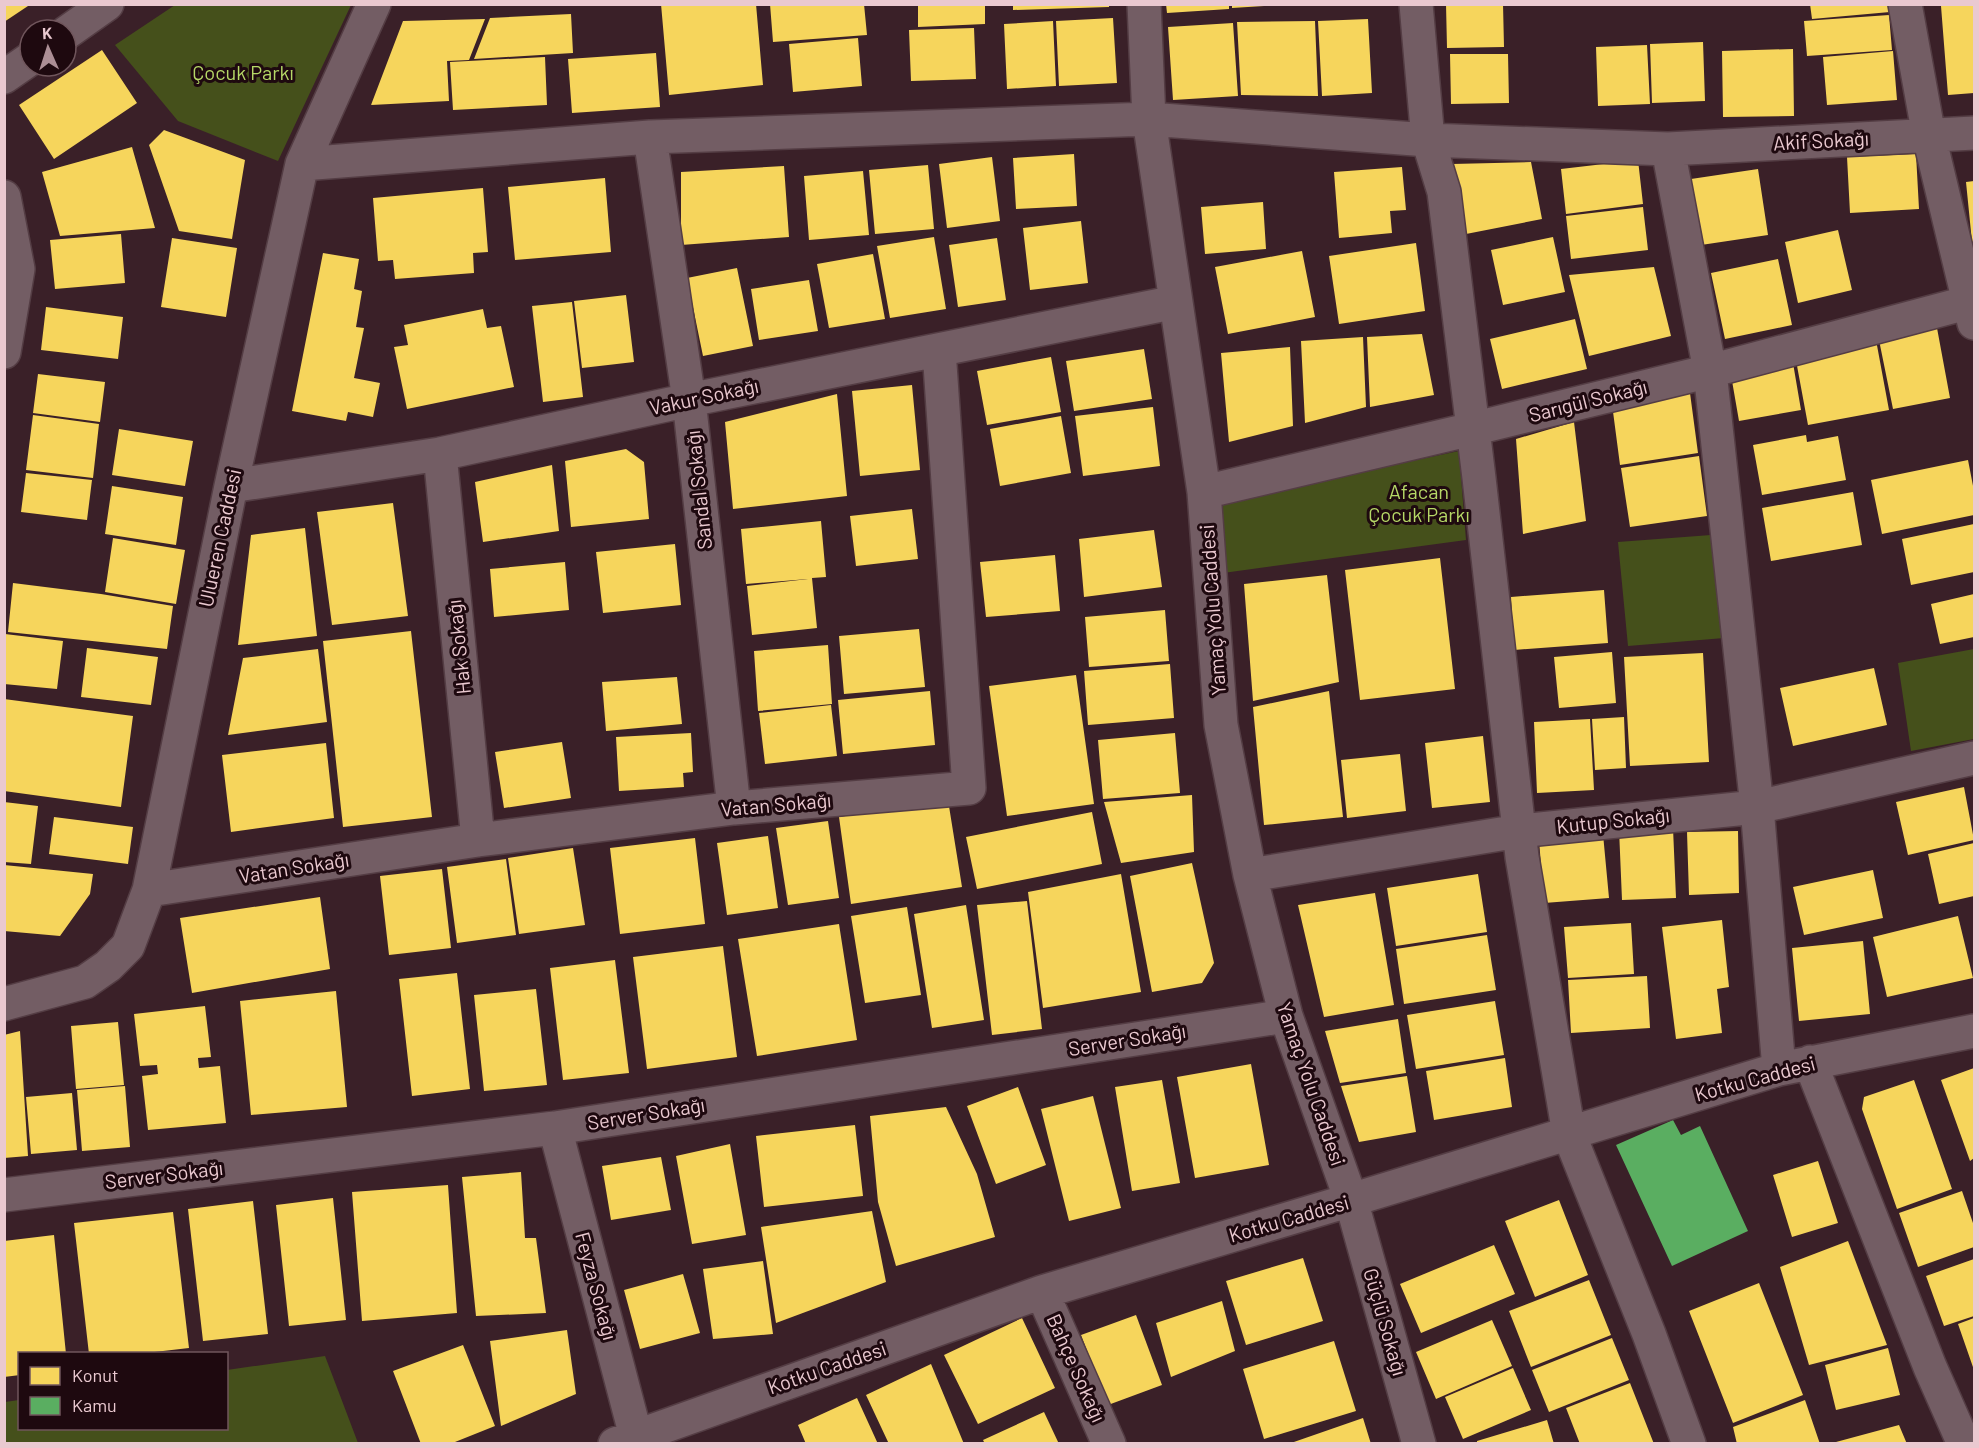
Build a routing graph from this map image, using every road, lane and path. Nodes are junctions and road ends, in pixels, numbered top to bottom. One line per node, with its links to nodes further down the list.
1 (106, 4): 6 (street)
2 (374, 4): 15 (street, Ulueren Caddesi)
3 (1144, 4): 9 (street, Yamaç Yolu Caddesi)
4 (1416, 4): 13 (street)
5 (1905, 4): 11 (street)
6 (78, 24)
7 (18, 67): 8 (street)
8 (4, 77)
9 (1149, 119): 12 (street, Akif Sokağı); 13 (street, Akif Sokağı); 18 (street, Yamaç Yolu Caddesi)
10 (1974, 133): 11 (street, Akif Sokağı)
11 (1929, 136): 14 (street, Akif Sokağı); 19 (street)
12 (650, 137): 15 (street, Akif Sokağı); 23 (street, Sandal Sokağı)
13 (1428, 140): 14 (street, Akif Sokağı); 24 (street)
14 (1668, 149): 22 (street)
15 (302, 164): 26 (street, Ulueren Caddesi)
16 (4, 197): 17 (street)
17 (11, 270): 21 (street)
18 (1176, 302): 20 (street, Vakur Sokağı); 27 (street, Yamaç Yolu Caddesi)
19 (1972, 313): 22 (street, Sarıgül Sokağı)
20 (939, 350): 23 (street, Vakur Sokağı); 30 (street, Vatan Sokağı)
21 (4, 352)
22 (1710, 371): 24 (street, Sarıgül Sokağı); 29 (street)
23 (689, 400): 25 (street, Vakur Sokağı); 30 (street, Sandal Sokağı)
24 (1472, 429): 27 (street, Sarıgül Sokağı); 31 (street)
25 (440, 454): 26 (street, Vakur Sokağı); 32 (street, Hak Sokağı)
26 (231, 486): 34 (street, Ulueren Caddesi)
27 (1204, 492): 33 (street, Yamaç Yolu Caddesi)
28 (1974, 758): 29 (street, Kutup Sokağı)
29 (1757, 807): 31 (street, Kutup Sokağı); 39 (street)
30 (734, 808): 32 (street, Vatan Sokağı)
31 (1519, 831): 33 (street, Kutup Sokağı); 41 (street)
32 (478, 840): 34 (street, Vatan Sokağı)
33 (1250, 875): 36 (street, Yamaç Yolu Caddesi)
34 (149, 890): 35 (street, Ulueren Caddesi)
35 (4, 1004)
36 (1286, 1016): 40 (street, Server Sokağı); 43 (street, Yamaç Yolu Caddesi)
37 (1974, 1031): 38 (street, Kotku Caddesi)
38 (1810, 1062): 39 (street, Kotku Caddesi); 49 (street)
39 (1779, 1069): 41 (street, Kotku Caddesi)
40 (555, 1128): 42 (street, Server Sokağı); 45 (street, Feyza Sokağı)
41 (1569, 1134): 43 (street, Kotku Caddesi); 48 (street)
42 (4, 1195)
43 (1351, 1200): 44 (street, Kotku Caddesi); 47 (street, Güçlü Sokağı)
44 (1042, 1292): 45 (street, Kotku Caddesi); 46 (street, Bahçe Sokağı)
45 (629, 1441)
46 (1109, 1443)
47 (1419, 1443)
48 (1689, 1443)
49 (1964, 1443)

